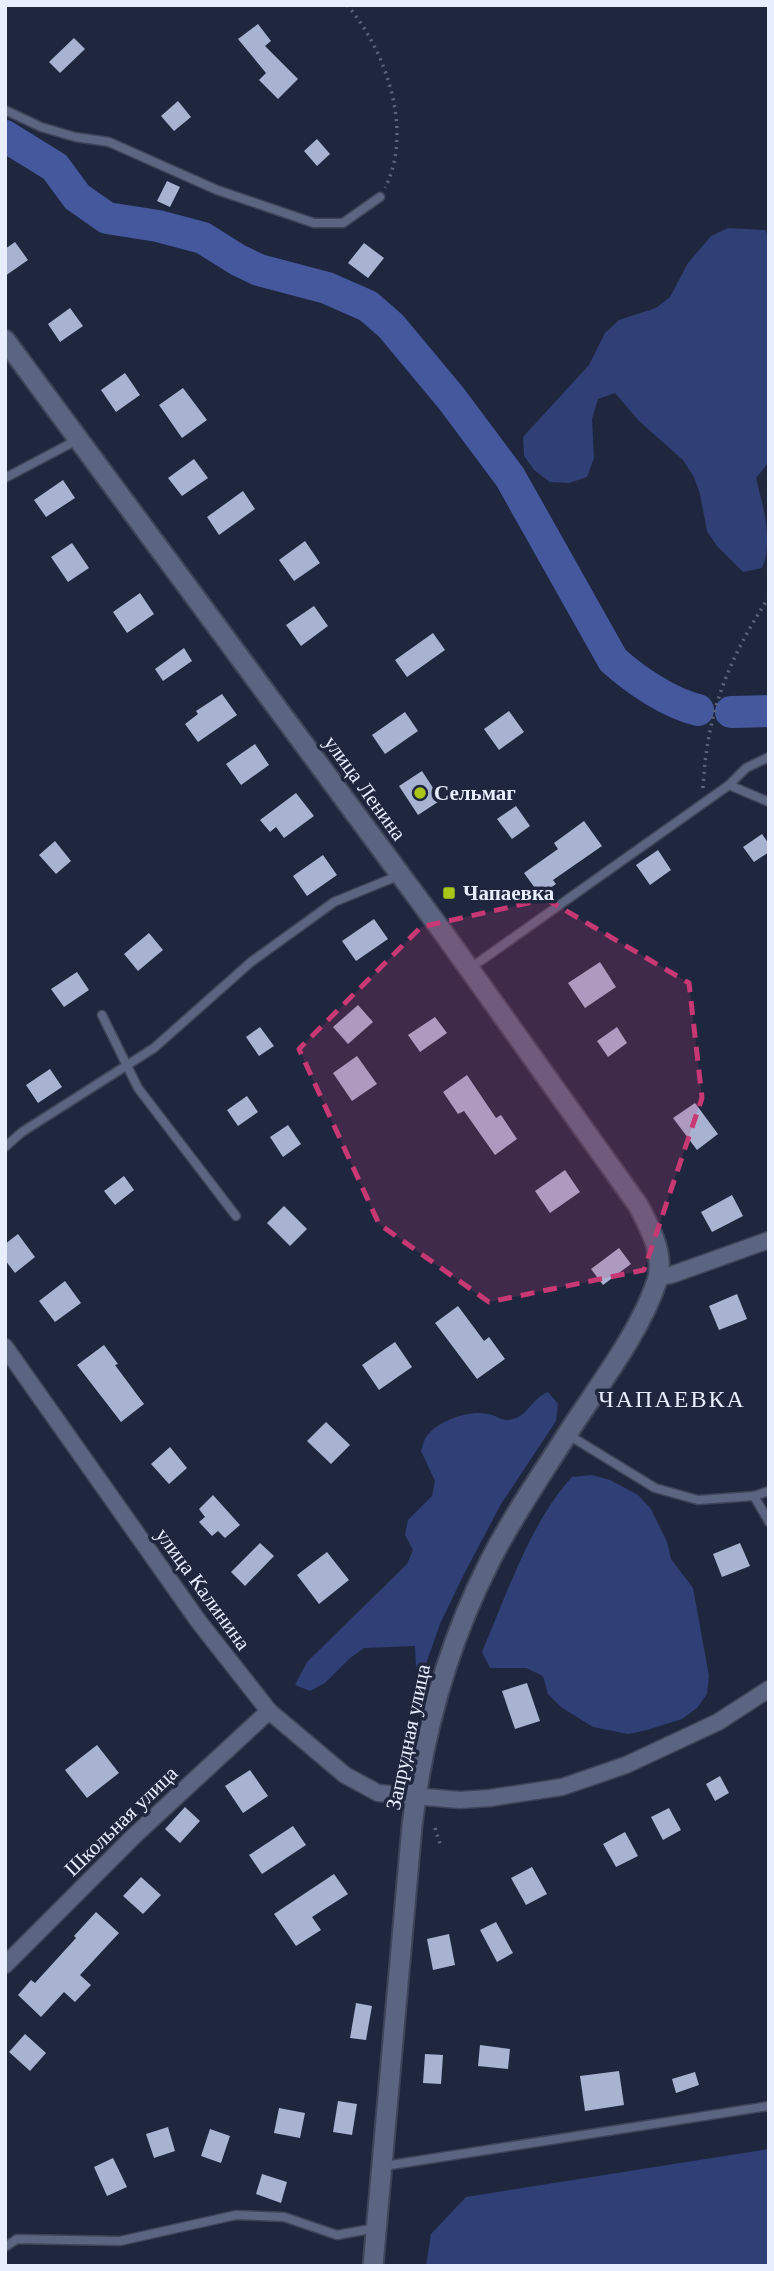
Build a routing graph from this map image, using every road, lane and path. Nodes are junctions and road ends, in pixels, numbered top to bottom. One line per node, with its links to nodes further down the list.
1 (347, 5): 3 (path)
2 (5, 110): 3 (lane)
3 (380, 197)
4 (5, 340): 5 (street, улица Ленина)
5 (79, 439): 6 (lane); 12 (street, улица Ленина)
6 (5, 478)
7 (769, 597): 11 (path)
8 (769, 757): 9 (lane)
9 (729, 785): 10 (lane); 11 (lane)
10 (769, 802)
11 (702, 804): 13 (lane)
12 (400, 875): 13 (street, улица Ленина); 15 (lane)
13 (469, 969): 19 (street, улица Ленина)
14 (102, 1015): 15 (lane)
15 (128, 1066): 16 (lane); 17 (lane)
16 (5, 1147)
17 (236, 1216)
18 (769, 1240): 19 (street)
19 (658, 1278): 21 (street, Запрудная улица)
20 (5, 1347): 26 (street, улица Калинина)
21 (567, 1434): 23 (lane); 27 (street, Запрудная улица)
22 (769, 1491): 23 (lane)
23 (754, 1496): 24 (lane)
24 (769, 1522)
25 (769, 1689): 27 (street, улица Калинина)
26 (269, 1711): 27 (street, улица Калинина); 30 (street, Школьная улица)
27 (415, 1796): 32 (street, Запрудная улица)
28 (435, 1828): 29 (path)
29 (441, 1847)
30 (5, 1965)
31 (769, 2106): 32 (lane)
32 (381, 2166): 33 (street, Запрудная улица)
33 (376, 2223): 34 (lane); 35 (street, Запрудная улица)
34 (5, 2247)
35 (373, 2266)

